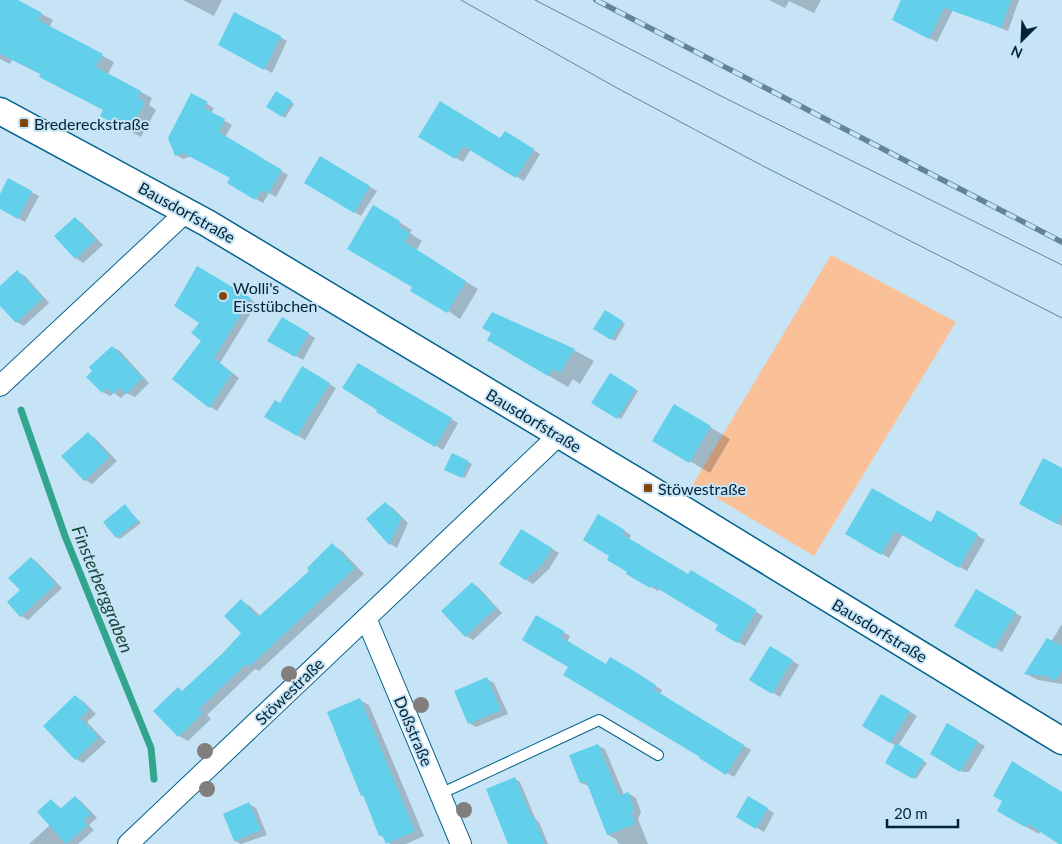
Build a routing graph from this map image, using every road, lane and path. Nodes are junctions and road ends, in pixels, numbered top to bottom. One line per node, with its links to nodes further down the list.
1 (0, 111): 2 (street, Bausdorfstraße)
2 (187, 212): 3 (street); 4 (street, Bausdorfstraße)
3 (0, 386)
4 (559, 435): 5 (street, Stöwestraße); 6 (street, Bausdorfstraße)
5 (366, 618): 8 (street, Doßstraße); 9 (street, Stöwestraße)
6 (1062, 741)
7 (658, 755): 8 (lane)
8 (440, 794): 10 (street, Doßstraße)
9 (128, 844)
10 (461, 844)

